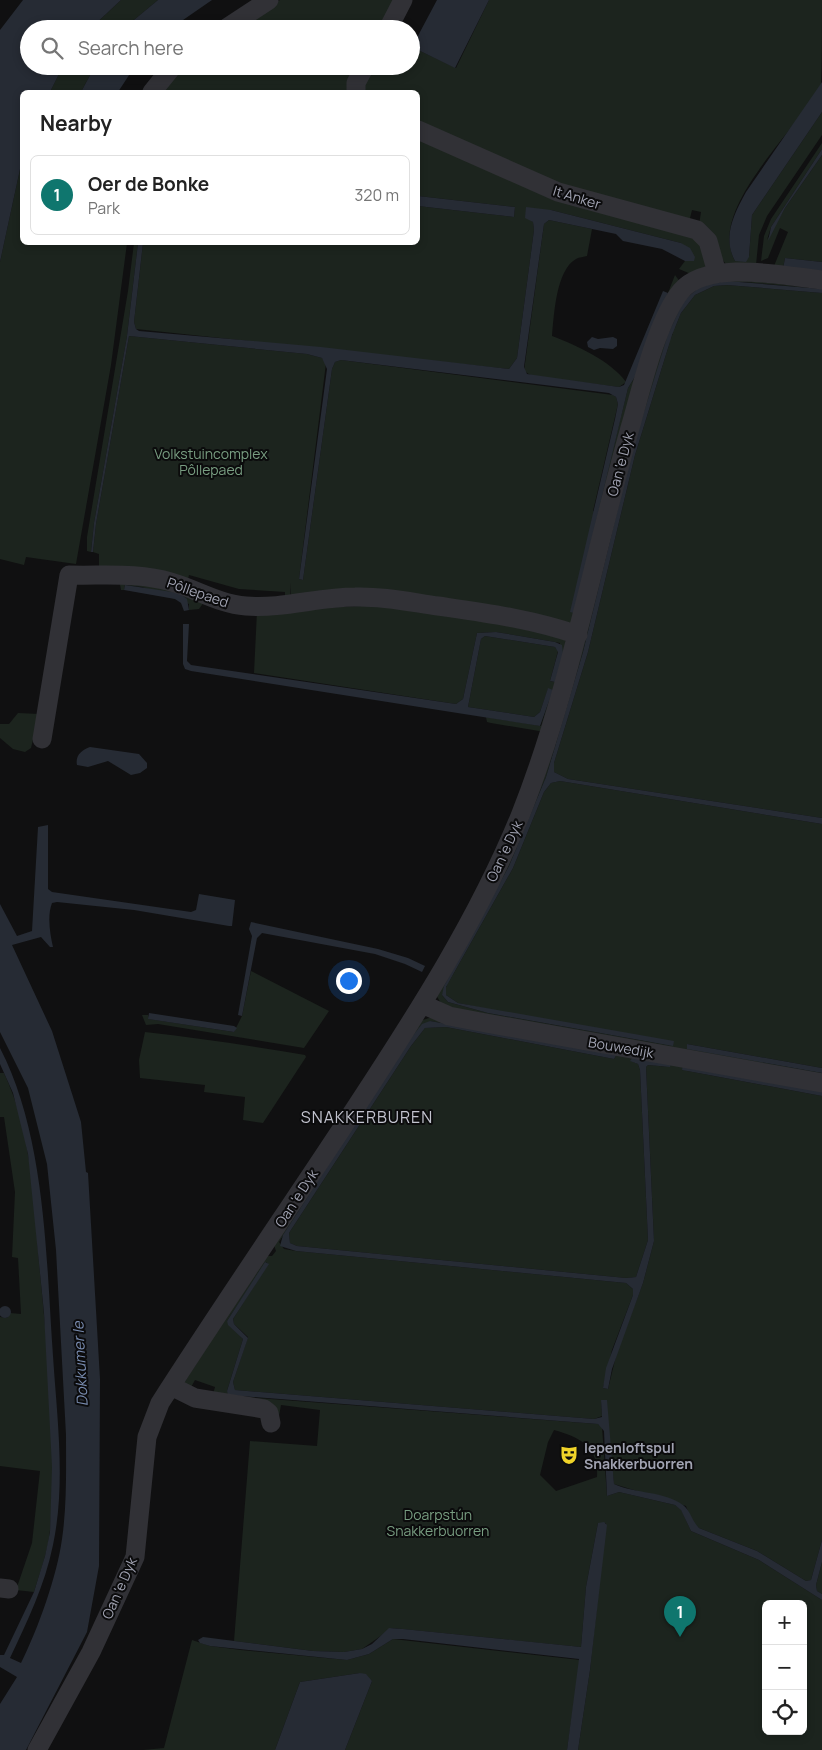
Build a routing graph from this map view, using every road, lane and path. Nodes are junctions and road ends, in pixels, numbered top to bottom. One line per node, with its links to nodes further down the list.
1 (269, 0): 3 (street)
2 (404, 0): 4 (street)
3 (239, 20)
4 (393, 20)
5 (166, 75): 7 (street)
6 (360, 75): 8 (street)
7 (154, 90)
8 (356, 90)
9 (420, 131): 10 (street, It Anker)
10 (717, 273): 11 (street, Oan 'e Dyk); 12 (street, Oan 'e Dyk)
11 (822, 280)
12 (578, 635): 13 (street, Pôllepaed); 14 (street, Oan 'e Dyk)
13 (42, 739)
14 (422, 1004): 15 (street, Bouwedijk); 16 (street, Oan 'e Dyk)
15 (822, 1083)
16 (171, 1386): 17 (street); 18 (street, Oan 'e Dyk)
17 (271, 1423)
18 (37, 1750)

